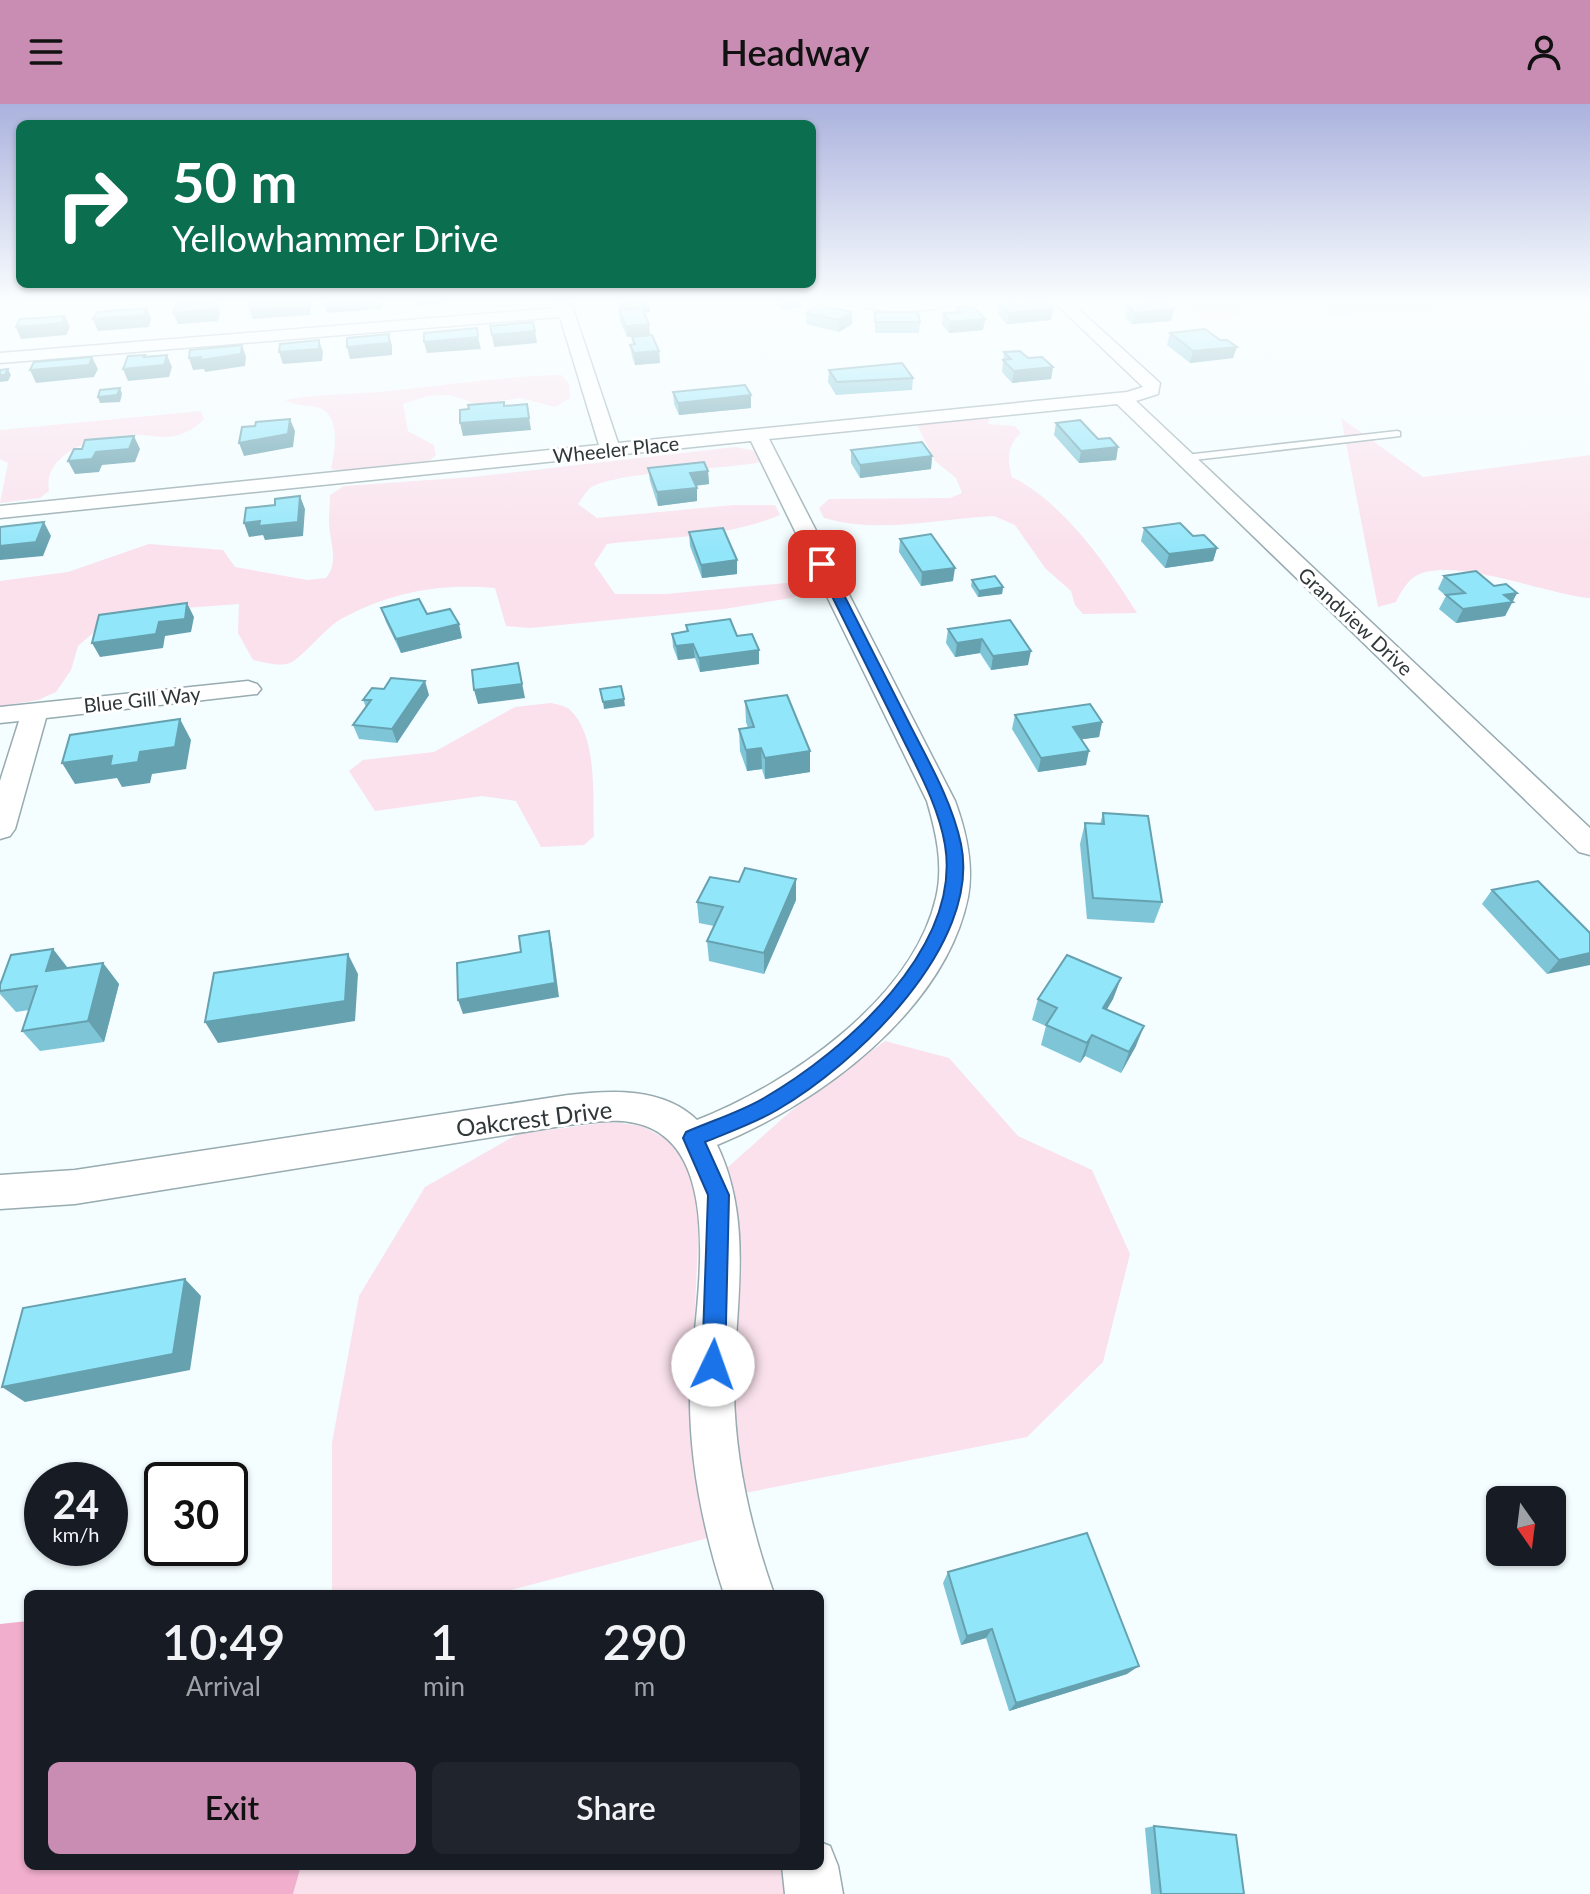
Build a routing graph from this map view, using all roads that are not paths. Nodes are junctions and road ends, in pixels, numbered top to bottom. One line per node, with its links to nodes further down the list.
1 (590, 387): 6 (street)
2 (1152, 387): 3 (street, Wheeler Place)
3 (1122, 398): 4 (street, Wheeler Place); 7 (street, Grandview Drive)
4 (757, 434): 6 (street, Wheeler Place); 14 (street)
5 (1397, 434): 7 (lane)
6 (610, 450): 8 (street, Wheeler Place)
7 (1185, 458): 13 (street, Grandview Drive)
8 (0, 512)
9 (248, 689): 10 (street, Blue Gill Way)
10 (35, 711): 11 (street, Blue Gill Way); 12 (street)
11 (0, 715)
12 (0, 829)
13 (1590, 845)
14 (693, 1138): 15 (street, Oakcrest Drive); 16 (street)
15 (0, 1192)
16 (748, 1590)
17 (811, 1870): 18 (street)
18 (814, 1894)

